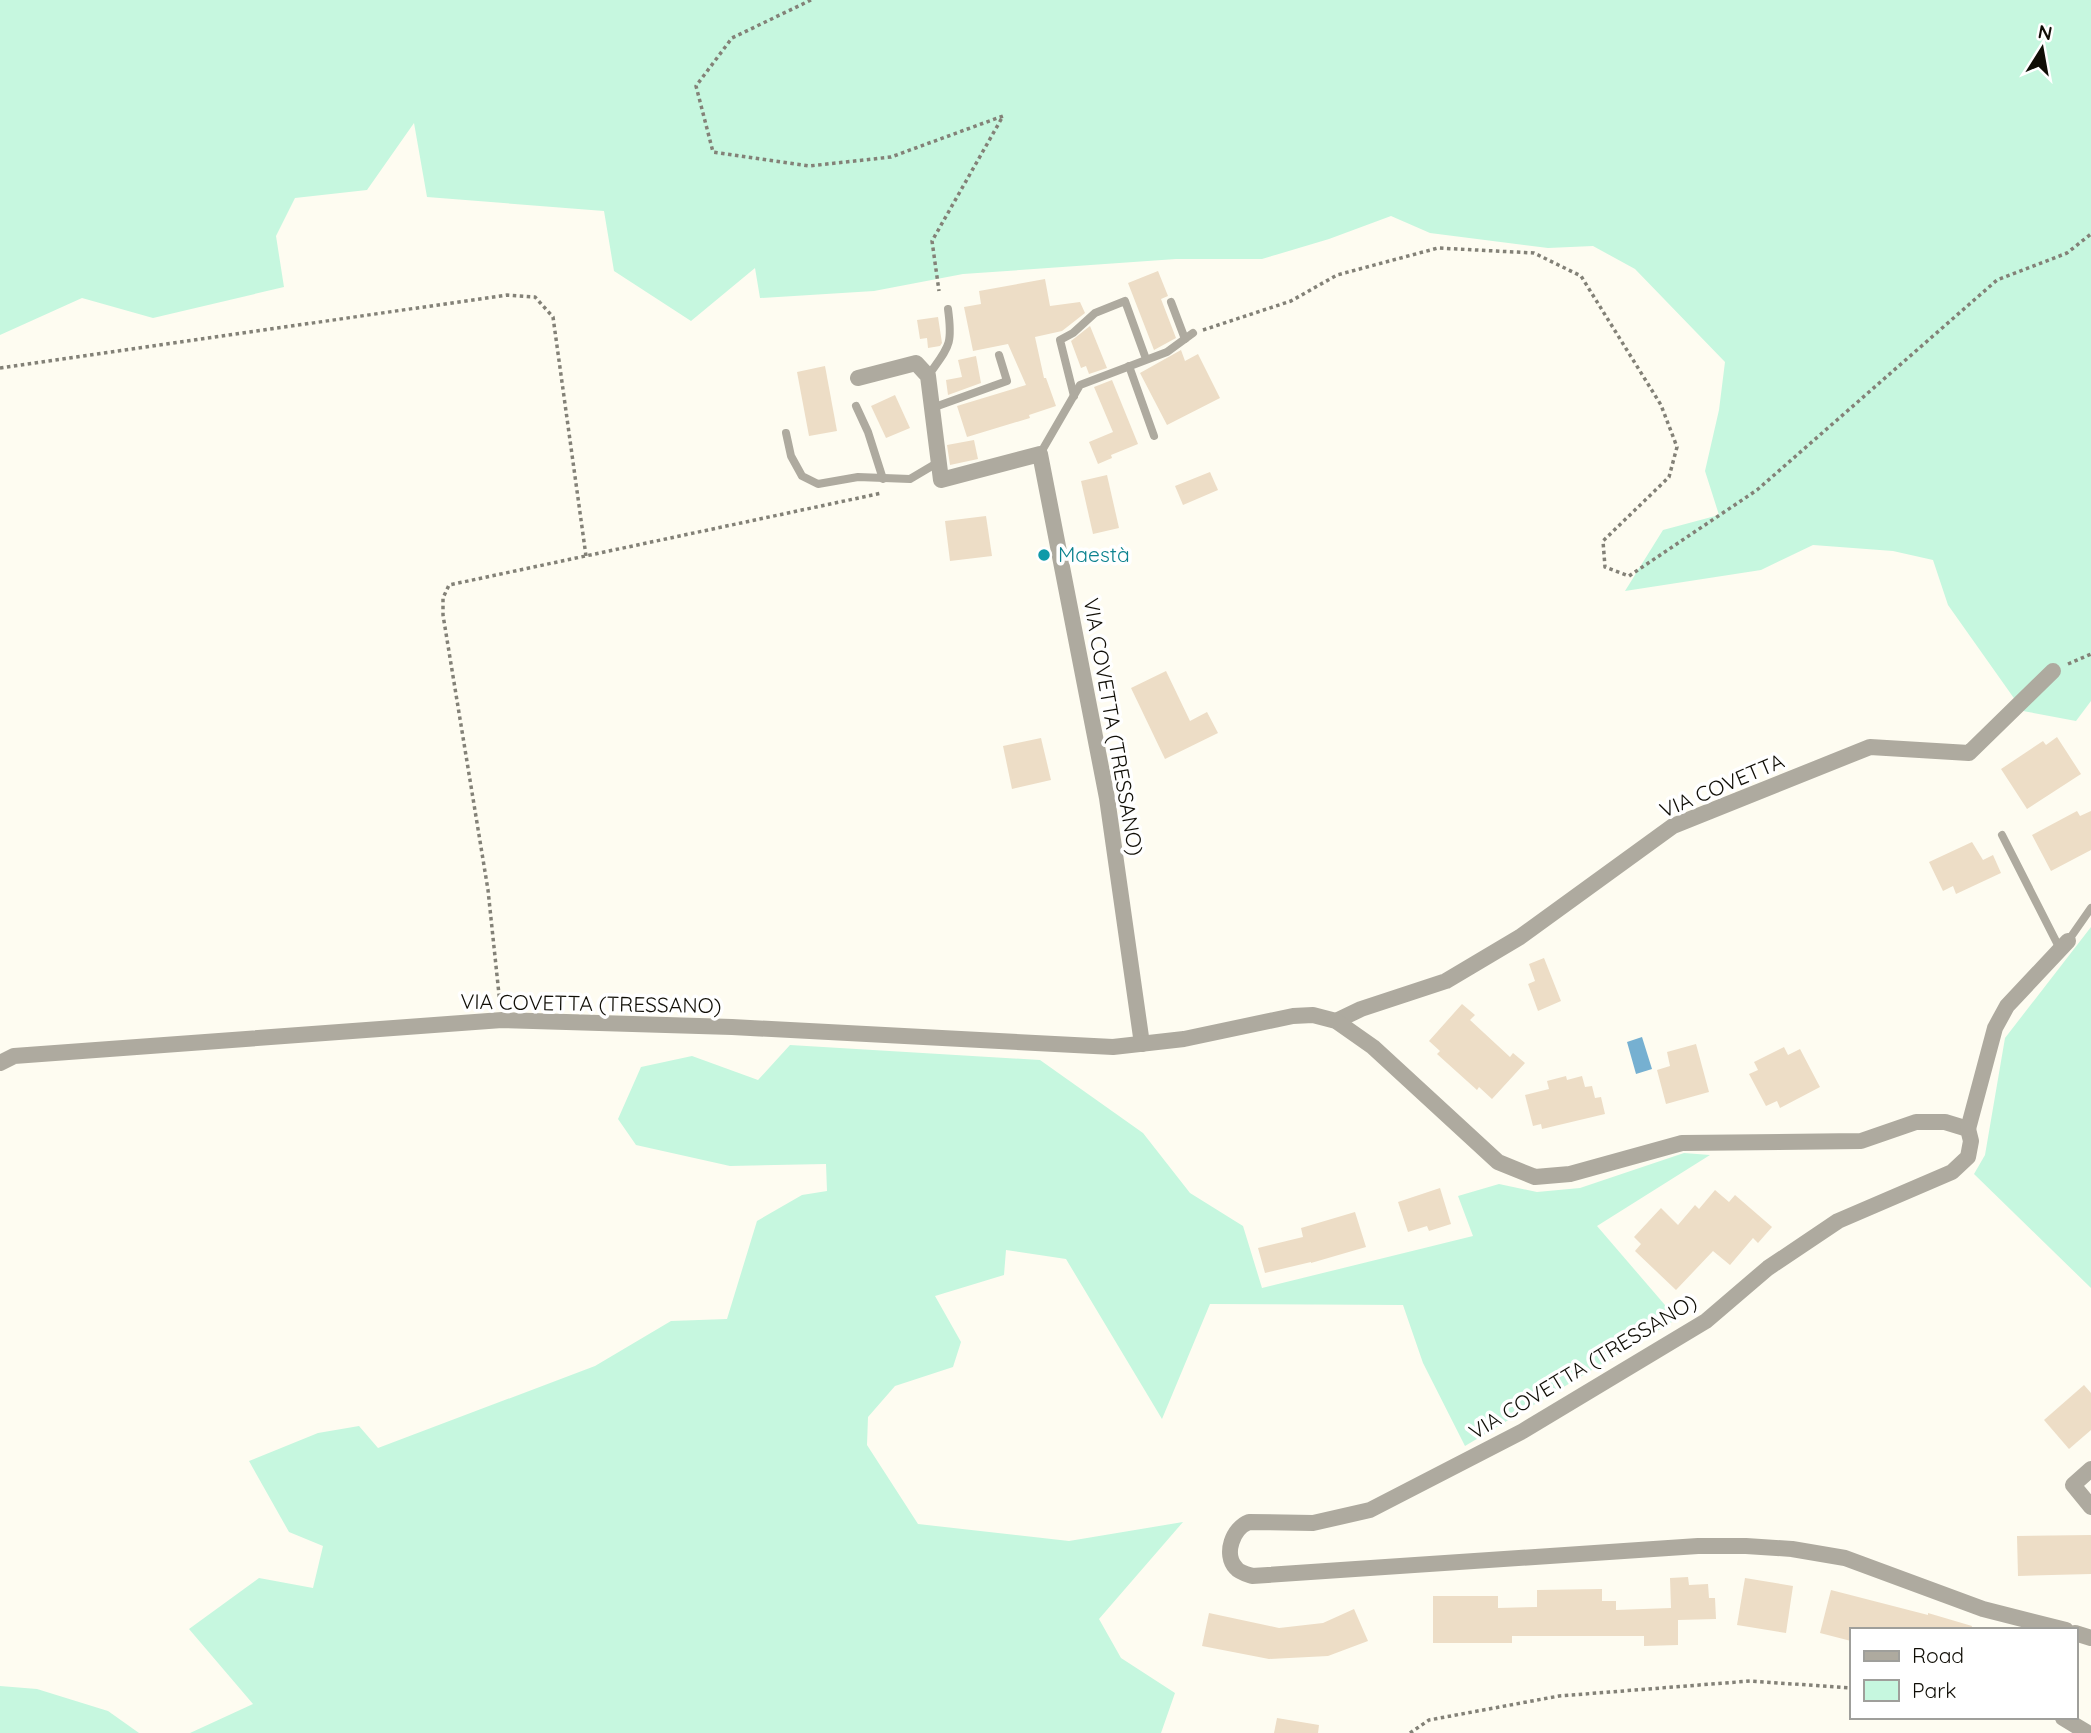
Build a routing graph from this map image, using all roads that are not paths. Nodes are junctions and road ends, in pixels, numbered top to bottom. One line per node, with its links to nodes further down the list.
1 (1171, 302): 4 (lane)
2 (948, 309): 8 (lane)
3 (1193, 333): 4 (lane)
4 (1185, 339): 6 (lane)
5 (999, 355): 12 (lane)
6 (1146, 359): 7 (lane); 10 (lane)
7 (1129, 366): 10 (lane); 14 (lane)
8 (928, 376): 9 (street); 12 (street)
9 (858, 378)
10 (1074, 396): 15 (lane)
11 (856, 406): 17 (lane)
12 (932, 408): 16 (street)
13 (786, 433): 17 (lane)
14 (1154, 436)
15 (1040, 454): 16 (street); 23 (street, VIA COVETTA (TRESSANO))
16 (937, 463): 17 (lane)
17 (883, 479)
18 (2053, 671): 22 (street, VIA COVETTA)
19 (2002, 835): 21 (lane)
20 (2091, 908): 21 (lane)
21 (2064, 945): 25 (street)
22 (1336, 1021): 23 (street, VIA COVETTA (TRESSANO)); 25 (street, VIA COVETTA (TRESSANO))
23 (1142, 1044): 24 (street, VIA COVETTA (TRESSANO))
24 (1, 1060)
25 (1968, 1129): 28 (street, VIA COVETTA (TRESSANO))
26 (2091, 1469): 27 (street)
27 (2091, 1507)
28 (2058, 1628)
29 (2065, 1719): 30 (street)
30 (2088, 1733)

